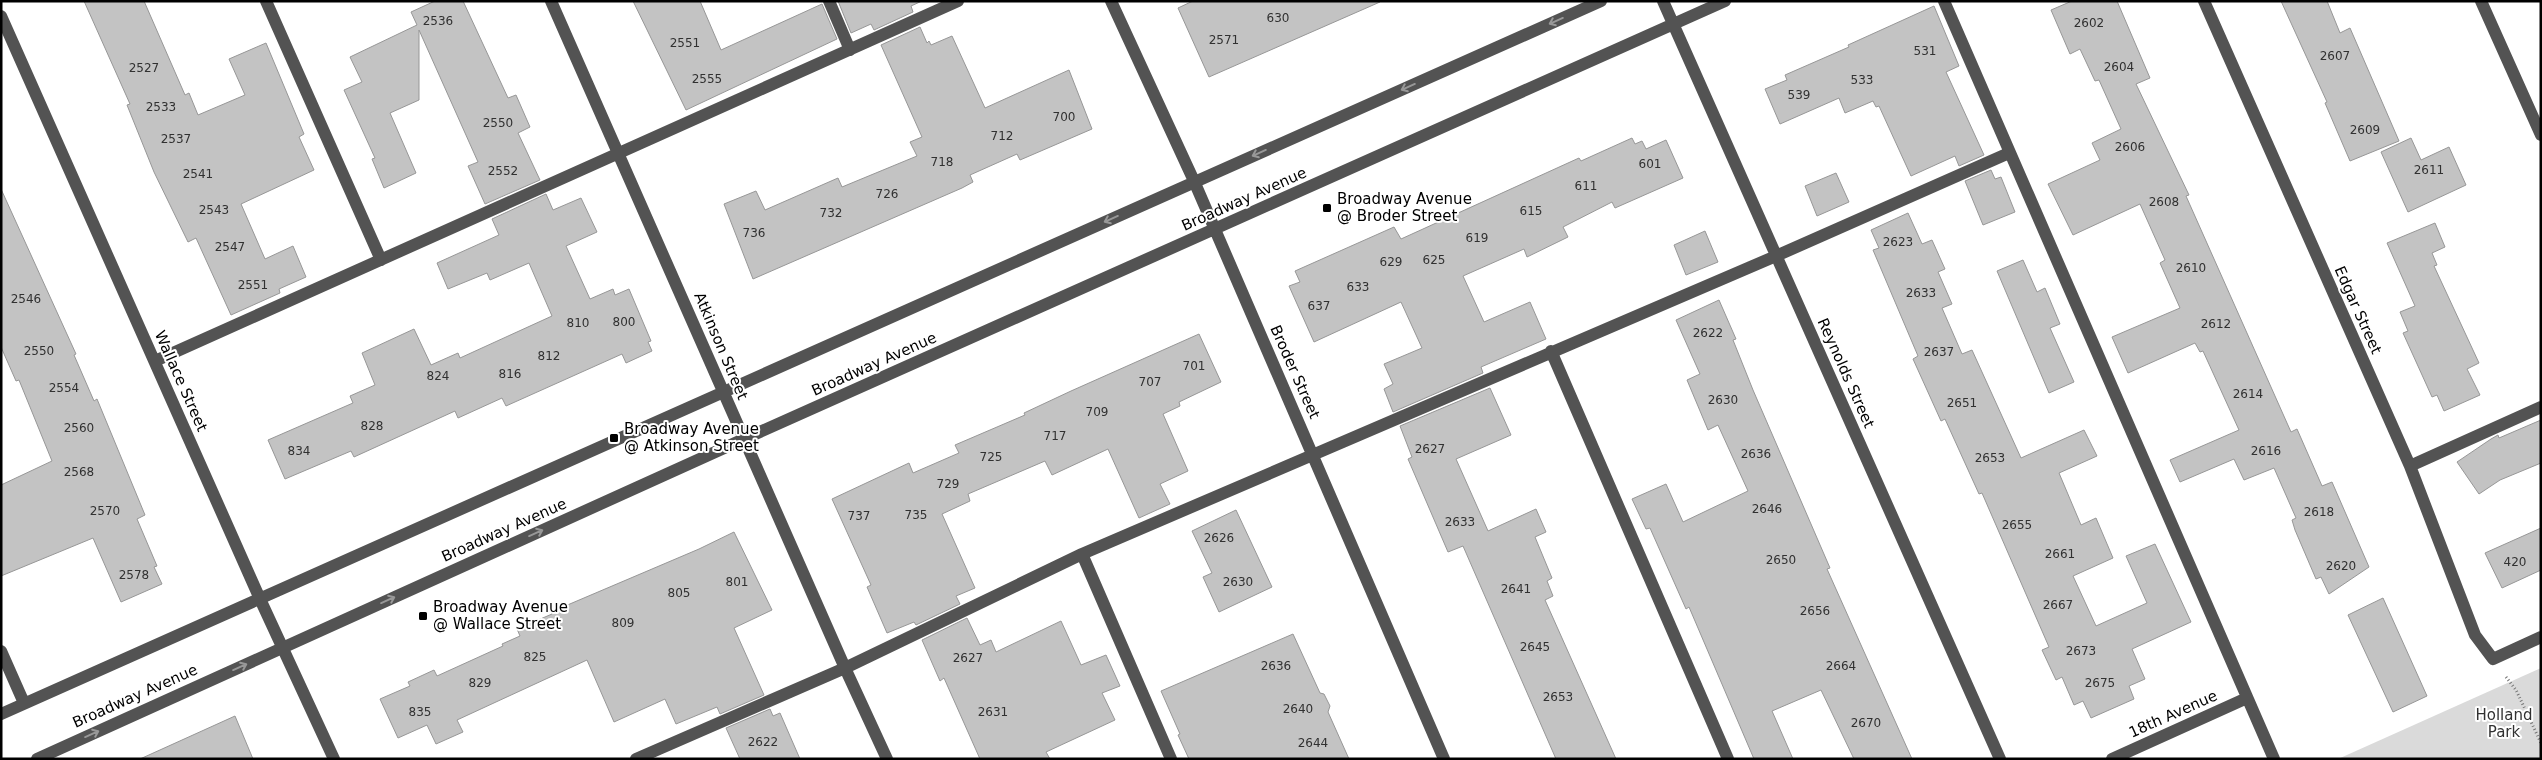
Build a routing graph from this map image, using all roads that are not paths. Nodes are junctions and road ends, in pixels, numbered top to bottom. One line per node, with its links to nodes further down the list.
1 (266, 1): 21 (street)
2 (552, 1): 16 (street, Atkinson Street)
3 (829, 1): 14 (street)
4 (958, 1): 14 (street)
5 (1111, 1): 18 (street, Broder Street)
6 (1601, 1): 18 (street, one-way to 18)
7 (1663, 1): 13 (street, Reynolds Street)
8 (1725, 1): 13 (street, Broadway Avenue)
9 (1944, 1): 17 (street)
10 (2204, 1): 28 (street, Edgar Street)
11 (2482, 1): 15 (street)
12 (1, 16): 23 (street, Wallace Street)
13 (1672, 23): 19 (street, Broadway Avenue); 20 (street, Reynolds Street)
14 (850, 50): 16 (street)
15 (2541, 135)
16 (620, 153): 21 (street); 24 (street, Atkinson Street)
17 (2009, 153): 20 (street); 35 (street)
18 (1194, 181): 19 (street, Broder Street); 24 (street, one-way to 24)
19 (1215, 230): 26 (street, Broadway Avenue); 27 (street, Broder Street)
20 (1776, 256): 22 (street); 45 (street, Reynolds Street)
21 (381, 260): 23 (street)
22 (1550, 351): 27 (street); 44 (street)
23 (155, 362): 30 (street, Wallace Street)
24 (724, 392): 26 (street, Atkinson Street); 30 (street)
25 (2541, 407): 28 (street)
26 (744, 439): 32 (street, Broadway Avenue, one-way to 26); 34 (street, Atkinson Street)
27 (1312, 453): 29 (street); 43 (street, Broder Street)
28 (2410, 466): 31 (street, Edgar Street)
29 (1082, 554): 34 (street); 42 (street)
30 (260, 599): 32 (street, Wallace Street); 36 (street)
31 (2541, 637)
32 (283, 647): 38 (street, Broadway Avenue, one-way to 32); 39 (street, Wallace Street)
33 (1, 651): 36 (street)
34 (845, 668): 40 (street); 41 (street, Atkinson Street)
35 (2247, 698): 46 (street, 18th Avenue); 47 (street)
36 (24, 703): 37 (street)
37 (1, 714)
38 (45, 757)
39 (334, 759)
40 (636, 759)
41 (887, 759)
42 (1171, 759)
43 (1444, 759)
44 (1728, 759)
45 (2000, 759)
46 (2112, 759)
47 (2274, 759)

